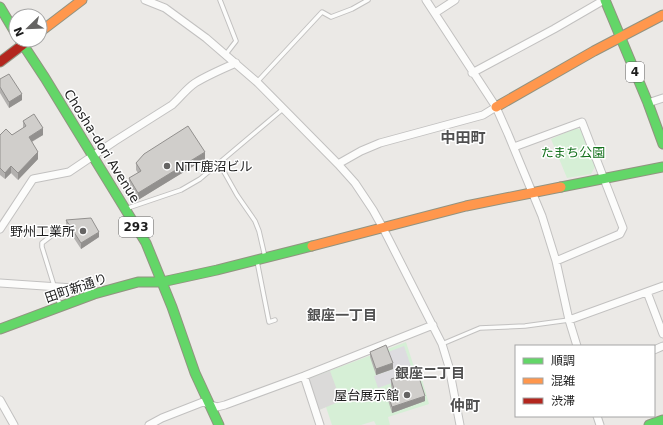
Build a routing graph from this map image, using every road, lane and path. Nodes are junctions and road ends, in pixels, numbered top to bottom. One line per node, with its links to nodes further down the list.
1 (82, 0): 12 (main road)
2 (145, 0): 16 (street)
3 (220, 0): 16 (lane)
4 (368, 0): 20 (lane)
5 (426, 0): 9 (street)
6 (455, 0): 9 (street)
7 (604, 0): 13 (main road, 4); 19 (street)
8 (0, 7): 11 (main road)
9 (435, 13): 19 (street)
10 (663, 15): 13 (main road)
11 (8, 20)
12 (48, 26)
13 (621, 38): 22 (main road, 4); 23 (main road)
14 (17, 48): 17 (main road)
15 (28, 48): 27 (main road, Chosha-dori Avenue / 293)
16 (226, 54): 18 (street)
17 (0, 62)
18 (236, 63): 20 (street); 27 (street)
19 (472, 73): 23 (street)
20 (257, 82): 24 (street)
21 (663, 98): 22 (street)
22 (648, 103): 25 (main road, 4)
23 (496, 107): 26 (street); 29 (street)
24 (284, 109): 28 (lane); 29 (street)
25 (663, 144)
26 (514, 147): 31 (street); 32 (street)
27 (92, 156): 33 (main road, Chosha-dori Avenue / 293); 35 (street)
28 (220, 163): 33 (lane); 37 (lane)
29 (338, 164): 34 (street)
30 (663, 167): 31 (main road, 田町新通り)
31 (605, 179): 32 (main road, 田町新通り); 38 (street)
32 (534, 194): 34 (main road, 田町新通り); 38 (street)
33 (125, 208): 40 (main road, Chosha-dori Avenue / 293)
34 (383, 228): 37 (main road, 田町新通り); 48 (street)
35 (0, 229)
36 (51, 236): 42 (lane)
37 (261, 259): 40 (main road, 田町新通り); 46 (lane)
38 (556, 261): 47 (street)
39 (0, 282): 42 (street)
40 (162, 282): 44 (main road, 田町新通り); 55 (main road, Chosha-dori Avenue / 293)
41 (663, 286): 43 (street)
42 (55, 287): 44 (street); 45 (lane)
43 (647, 292): 47 (street); 50 (street)
44 (94, 294): 45 (main road, 田町新通り)
45 (61, 306): 49 (main road, 田町新通り)
46 (275, 320)
47 (569, 320): 51 (lane); 52 (street)
48 (432, 325): 51 (street); 53 (street)
49 (0, 329)
50 (663, 334)
51 (442, 344): 61 (street)
52 (577, 345)
53 (304, 376): 55 (street); 60 (street)
54 (0, 400): 57 (street)
55 (210, 404): 58 (street); 59 (main road, Chosha-dori Avenue / 293)
56 (663, 420): 62 (main road)
57 (14, 425)
58 (149, 425)
59 (219, 425)
60 (320, 425)
61 (460, 425)
62 (649, 425)

